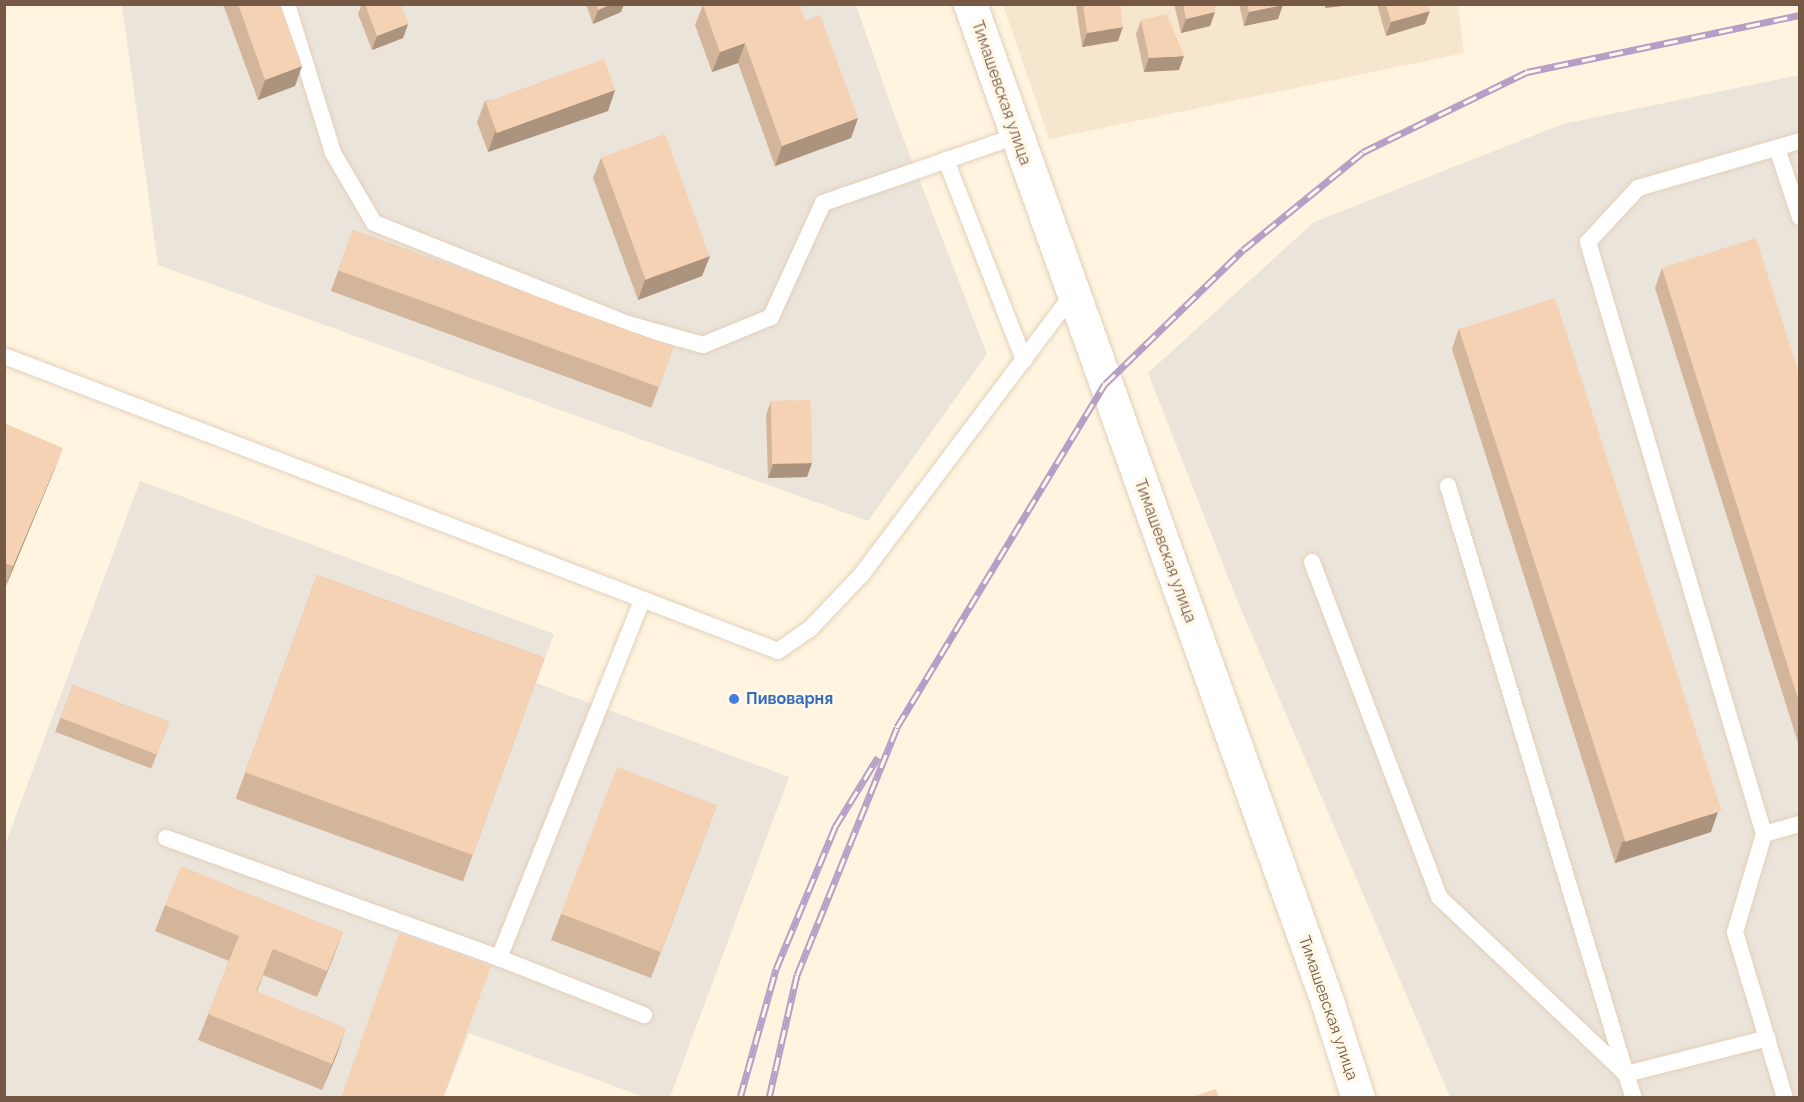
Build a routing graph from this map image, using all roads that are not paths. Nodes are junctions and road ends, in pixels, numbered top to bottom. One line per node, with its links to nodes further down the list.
1 (286, 4): 6 (lane)
2 (970, 4): 3 (street, Тимашевская улица)
3 (1016, 136): 6 (lane); 8 (street, Тимашевская улица)
4 (1800, 141): 5 (lane)
5 (1777, 148): 7 (lane); 15 (lane)
6 (946, 160): 10 (lane)
7 (1800, 217)
8 (1072, 294): 10 (lane); 21 (street, Тимашевская улица)
9 (4, 356): 13 (lane)
10 (1024, 360): 13 (lane)
11 (1448, 486): 20 (lane)
12 (1312, 561): 20 (lane)
13 (642, 600): 17 (lane)
14 (1800, 825): 15 (lane)
15 (1764, 834): 19 (lane)
16 (166, 838): 17 (lane)
17 (499, 958): 18 (lane)
18 (644, 1015)
19 (1768, 1038): 20 (lane); 23 (lane)
20 (1626, 1074): 22 (lane)
21 (1358, 1098)
22 (1634, 1098)
23 (1785, 1098)

